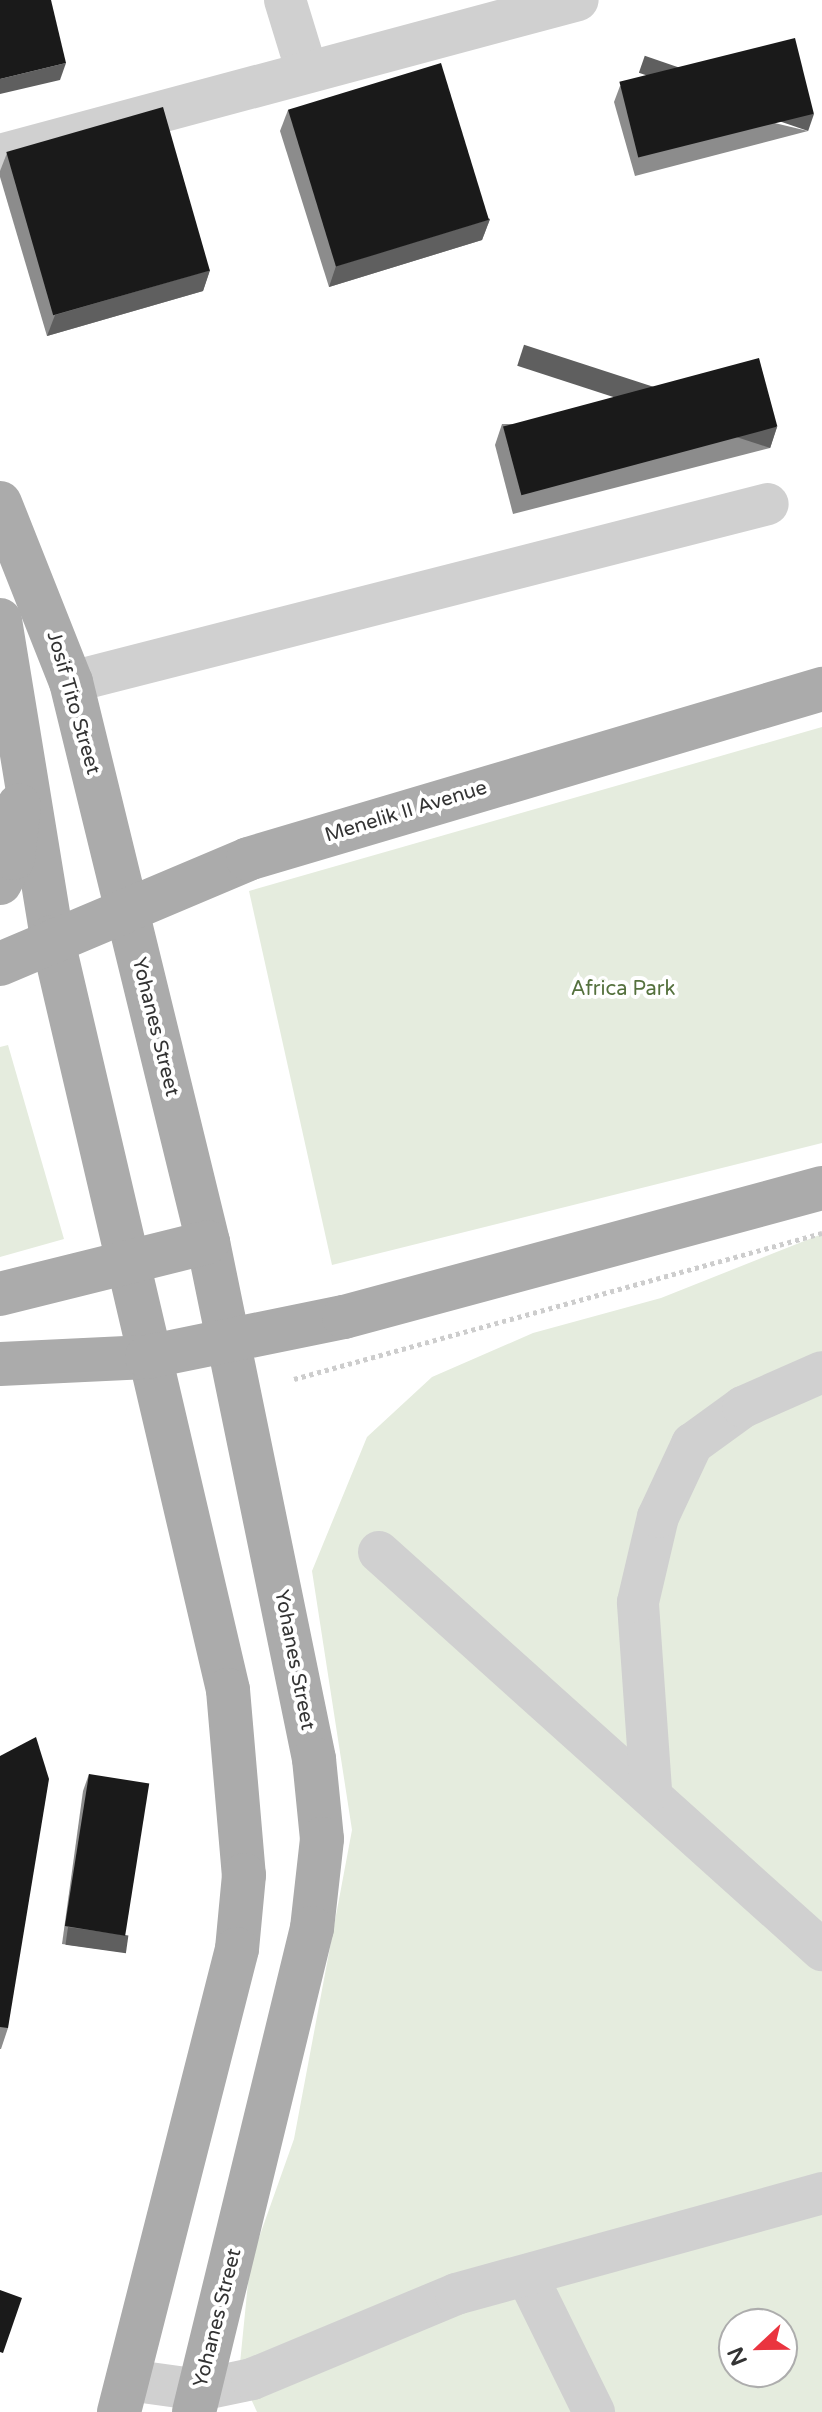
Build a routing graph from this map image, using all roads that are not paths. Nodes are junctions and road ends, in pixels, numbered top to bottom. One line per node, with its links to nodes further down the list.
1 (285, 0): 3 (street)
2 (578, 0): 3 (street)
3 (307, 72): 4 (street)
4 (0, 155)
5 (0, 503): 8 (main road, Josif Tito Street)
6 (768, 504): 8 (street)
7 (0, 620): 10 (main road)
8 (71, 682): 12 (main road, Josif Tito Street)
9 (822, 689): 12 (main road, Menelik II Avenue)
10 (24, 755): 11 (main road); 13 (main road)
11 (0, 883)
12 (126, 909): 13 (main road, Menelik II Avenue); 16 (main road, Yohanes Street)
13 (52, 937): 14 (main road, Menelik II Avenue); 17 (main road)
14 (0, 964)
15 (822, 1188): 19 (main road)
16 (208, 1242): 17 (main road); 19 (main road, Yohanes Street)
17 (125, 1258): 18 (main road); 20 (main road)
18 (0, 1294)
19 (226, 1340): 20 (main road); 24 (main road, Yohanes Street)
20 (147, 1357): 21 (main road); 25 (main road)
21 (0, 1364)
22 (822, 1372): 26 (street)
23 (379, 1552): 26 (street)
24 (298, 1678): 25 (main road); 31 (main road, Yohanes Street)
25 (228, 1690): 30 (main road)
26 (651, 1790): 27 (street)
27 (822, 1950)
28 (822, 2193): 29 (street)
29 (527, 2276): 31 (street); 32 (street)
30 (123, 2396): 31 (street)
31 (197, 2401)
32 (594, 2412)

